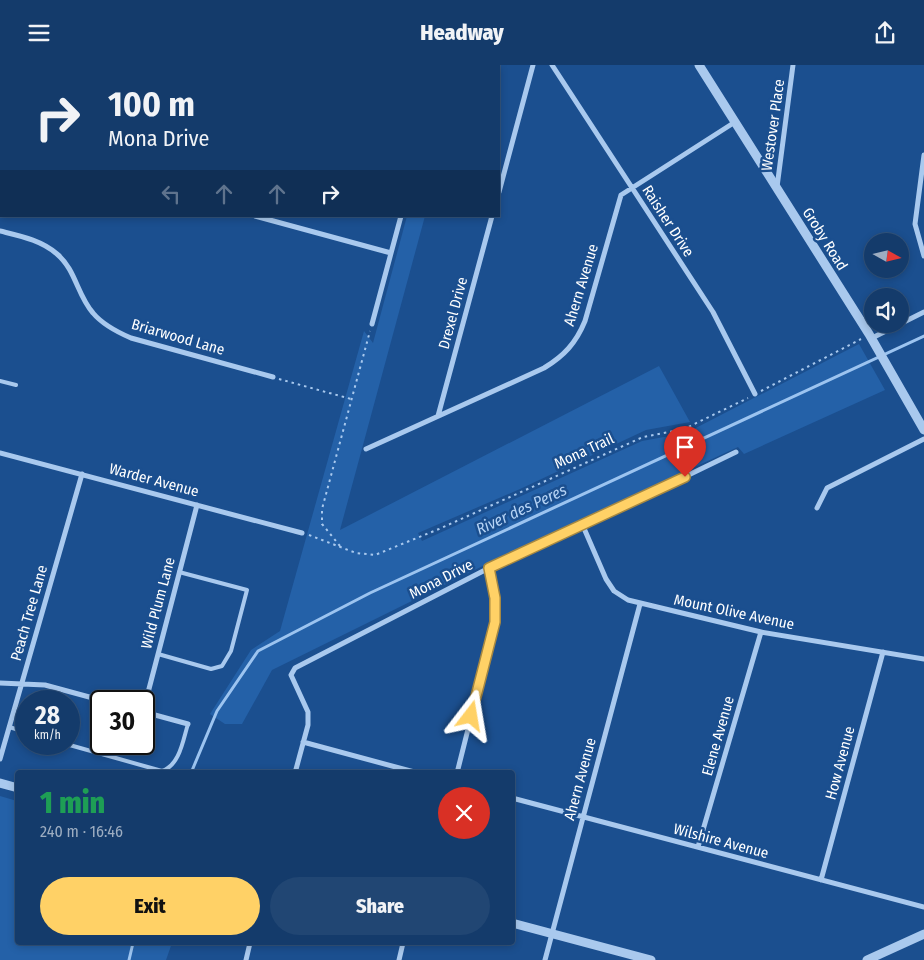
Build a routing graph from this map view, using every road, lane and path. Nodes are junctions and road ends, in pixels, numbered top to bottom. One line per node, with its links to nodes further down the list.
1 (533, 65): 9 (street)
2 (552, 65): 7 (street, Raisher Drive)
3 (699, 65): 5 (street, Groby Road)
4 (793, 65): 8 (street, Westover Place)
5 (735, 122): 7 (street, Ahern Avenue); 8 (street, Groby Road)
6 (924, 155): 15 (street)
7 (631, 187): 22 (street, Raisher Drive); 24 (street, Ahern Avenue)
8 (777, 187): 18 (street, Groby Road)
9 (500, 188)
10 (259, 217): 14 (street)
11 (401, 217): 14 (street)
12 (492, 217): 24 (street, Drexel Drive)
13 (0, 231): 19 (street, Briarwood Lane)
14 (391, 253): 17 (street)
15 (924, 256)
16 (924, 312): 18 (street)
17 (372, 324): 23 (path)
18 (872, 339): 22 (path, Mona Trail); 25 (street, Groby Road)
19 (273, 377): 23 (path)
20 (0, 381): 21 (lane)
21 (16, 385)
22 (755, 394): 35 (path, Mona Trail)
23 (351, 399): 35 (path)
24 (438, 416): 27 (street, Ahern Avenue)
25 (924, 430)
26 (924, 439): 32 (street)
27 (366, 449)
28 (736, 452): 33 (street, Mona Drive)
29 (0, 453): 30 (street, Warder Avenue)
30 (82, 474): 31 (street, Warder Avenue); 44 (street, Peach Tree Lane)
31 (197, 505): 34 (street, Warder Avenue); 37 (street, Wild Plum Lane)
32 (817, 507)
33 (583, 526): 36 (street, Mona Drive); 38 (street, Mount Olive Avenue)
34 (302, 533): 35 (path, Mona Trail)
35 (341, 547)
36 (489, 568): 51 (street, Mona Drive); 58 (street)
37 (179, 572): 41 (street, Wild Plum Lane); 41 (lane)
38 (640, 604): 39 (street, Mount Olive Avenue); 62 (street, Ahern Avenue)
39 (761, 633): 40 (street, Mount Olive Avenue); 63 (street, Elene Avenue)
40 (883, 652): 42 (street, Mount Olive Avenue); 64 (street, How Avenue)
41 (158, 655): 45 (street, Wild Plum Lane)
42 (924, 659)
43 (0, 683): 44 (street)
44 (21, 685): 46 (street); 49 (street, Peach Tree Lane)
45 (149, 690)
46 (90, 697)
47 (155, 715): 48 (street)
48 (188, 724): 55 (lane)
49 (9, 727): 50 (lane); 53 (street, Peach Tree Lane)
50 (15, 729)
51 (303, 742): 56 (street); 57 (street)
52 (80, 748): 54 (lane)
53 (0, 759)
54 (158, 770)
55 (165, 770)
56 (296, 770)
57 (407, 770)
58 (457, 770)
59 (0, 783): 60 (street)
60 (15, 787)
61 (515, 799): 62 (street, Wilshire Avenue)
62 (583, 817): 63 (street, Wilshire Avenue); 67 (street, Ahern Avenue)
63 (698, 847): 64 (street, Wilshire Avenue)
64 (821, 880): 65 (street, Wilshire Avenue)
65 (924, 907)
66 (515, 924): 67 (street)
67 (552, 934): 73 (street, Ahern Avenue); 74 (street)
68 (924, 934): 75 (street)
69 (250, 945): 71 (street)
70 (402, 945): 72 (street)
71 (246, 960)
72 (398, 960)
73 (545, 960)
74 (651, 960)
75 (867, 960)

